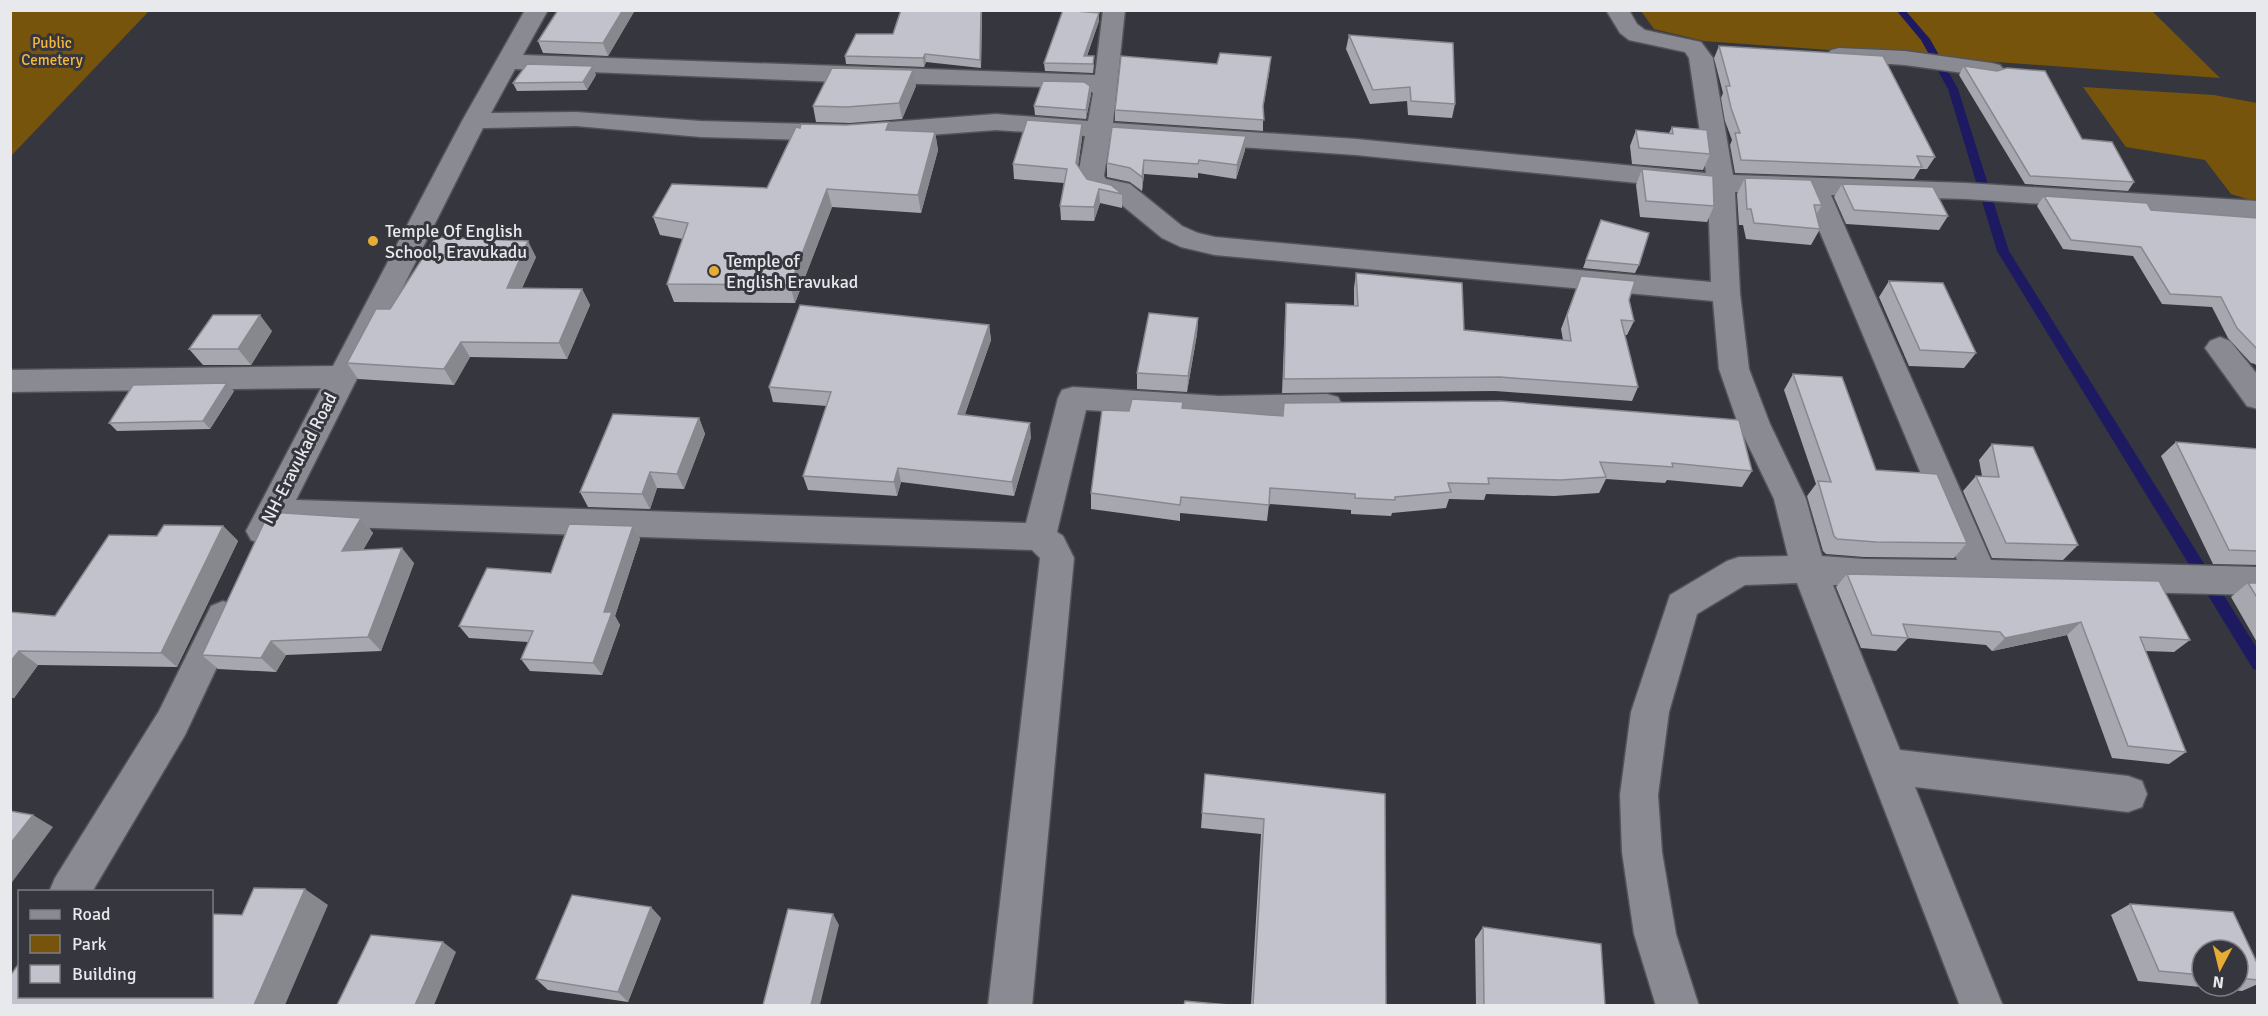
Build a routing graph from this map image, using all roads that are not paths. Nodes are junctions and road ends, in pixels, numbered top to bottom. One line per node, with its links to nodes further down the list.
1 (537, 10): 5 (street)
2 (1114, 10): 7 (street)
3 (1617, 10): 10 (street)
4 (1823, 54): 6 (street)
5 (508, 62): 7 (street); 8 (street)
6 (1983, 69)
7 (1106, 90): 9 (street)
8 (474, 122): 9 (street); 15 (street)
9 (1100, 130): 10 (street); 13 (street)
10 (1721, 183): 11 (street); 13 (street)
11 (1814, 186): 12 (street); 25 (street)
12 (2254, 208)
13 (1726, 293): 20 (street)
14 (2220, 348): 17 (street)
15 (340, 377): 16 (street, NH-Eravukad Road); 21 (street, NH-Eravukad Road)
16 (10, 381)
17 (2258, 398)
18 (1351, 405): 22 (street)
19 (1719, 421): 20 (street)
20 (1755, 424): 24 (street)
21 (271, 512): 22 (street); 23 (street, NH-Eravukad Road)
22 (1039, 537): 31 (street)
23 (251, 554)
24 (1809, 569): 25 (street); 28 (street); 32 (street)
25 (1980, 574): 26 (street)
26 (2248, 581)
27 (237, 586): 30 (street)
28 (1888, 766): 29 (street); 33 (street)
29 (2128, 794)
30 (70, 890)
31 (1010, 1005)
32 (1678, 1005)
33 (1982, 1005)

